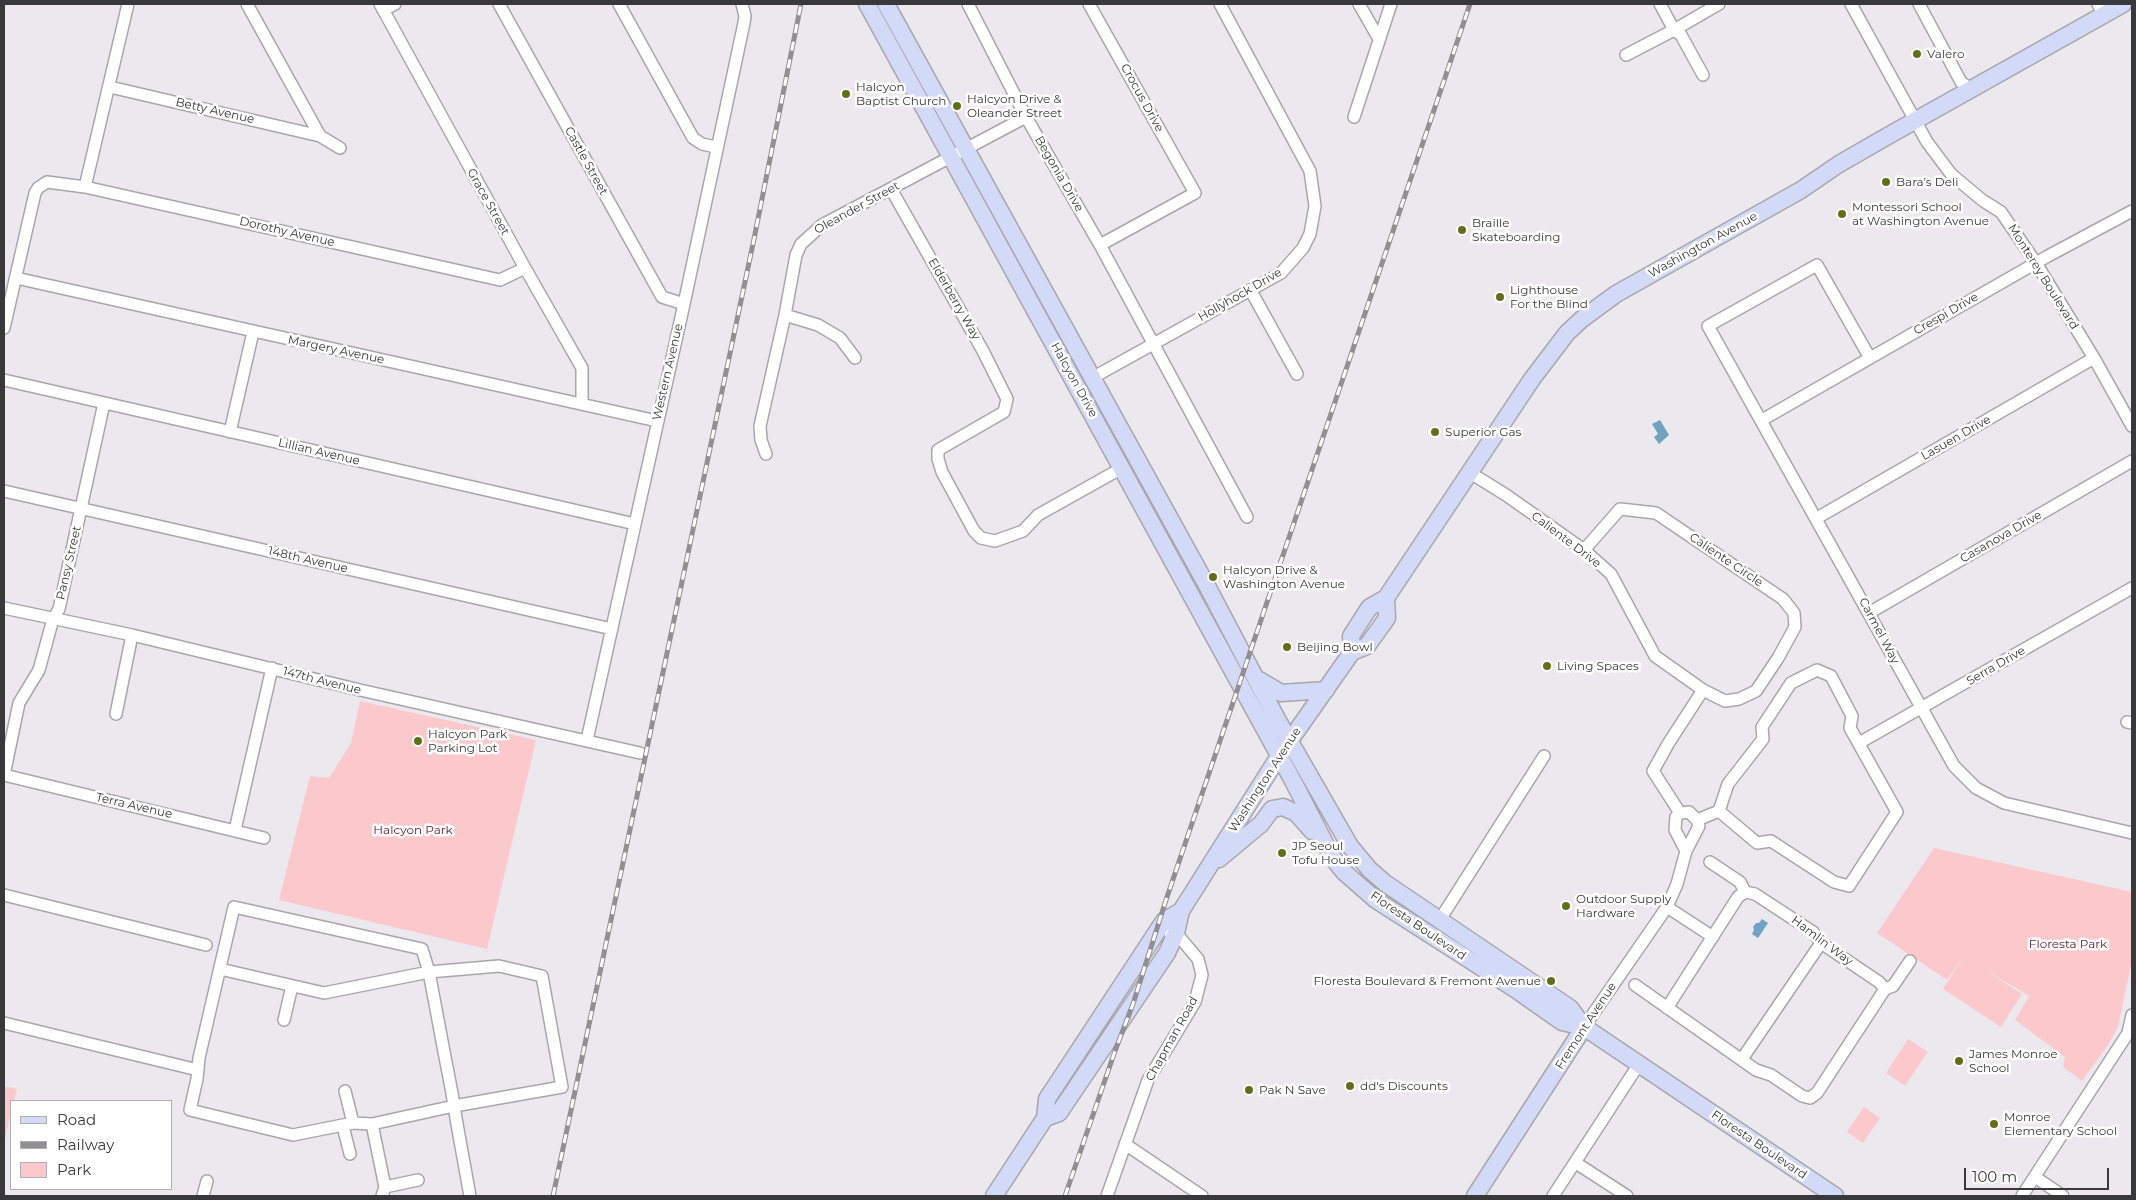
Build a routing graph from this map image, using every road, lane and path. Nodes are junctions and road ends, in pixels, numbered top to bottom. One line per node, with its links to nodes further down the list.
1 (128, 4): 26 (street)
2 (247, 4): 31 (street)
3 (395, 4): 18 (street)
4 (499, 4): 44 (street, Castle Street)
5 (619, 4): 32 (street)
6 (742, 4): 32 (street, Western Avenue)
7 (886, 4): 22 (main road, Halcyon Drive)
8 (968, 4): 28 (street, Begonia Drive)
9 (1089, 4): 39 (street, Crocus Drive)
10 (1220, 4): 43 (street, Hollyhock Drive)
11 (1358, 4): 23 (street)
12 (1390, 4): 23 (street)
13 (1660, 4): 21 (street)
14 (1720, 4): 21 (street)
15 (1851, 4): 30 (street, Monterey Boulevard)
16 (1919, 4): 27 (street)
17 (2124, 4): 19 (main road, Washington Avenue)
18 (382, 7): 41 (street, Grace Street)
19 (2101, 9): 27 (main road, Washington Avenue)
20 (870, 10): 22 (main road); 35 (main road, Halcyon Drive)
21 (1674, 30): 24 (street); 25 (street)
22 (901, 32): 34 (main road, Halcyon Drive)
23 (1378, 39): 29 (street)
24 (1626, 55)
25 (1704, 75)
26 (110, 87): 31 (street, Betty Avenue); 36 (street)
27 (1972, 90): 30 (main road, Washington Avenue)
28 (1026, 117): 34 (street, Oleander Street); 39 (street, Begonia Drive)
29 (1354, 117)
30 (1914, 121): 40 (street, Monterey Boulevard); 64 (main road, Washington Avenue)
31 (320, 136): 33 (street)
32 (716, 146): 44 (street, Western Avenue)
33 (340, 148)
34 (966, 149): 35 (street, Oleander Street); 53 (main road, Halcyon Drive)
35 (950, 157): 37 (street, Oleander Street); 63 (main road, Halcyon Drive)
36 (85, 187): 41 (street, Dorothy Avenue); 42 (street, Dorothy Avenue)
37 (891, 189): 45 (street, Oleander Street); 63 (street, Elderberry Way)
38 (2132, 211): 40 (street, Crespi Drive)
39 (1100, 245): 48 (street, Begonia Drive)
40 (2036, 264): 50 (street, Crespi Drive); 51 (street, Monterey Boulevard)
41 (524, 268): 56 (street, Grace Street)
42 (16, 278): 46 (street); 47 (street, Margery Avenue)
43 (1251, 291): 48 (street, Hollyhock Drive); 52 (street)
44 (684, 304): 58 (street, Western Avenue)
45 (785, 315): 49 (street); 61 (street, Oleander Street)
46 (4, 328)
47 (253, 332): 56 (street, Margery Avenue); 60 (street)
48 (1153, 344): 53 (street, Hollyhock Drive); 67 (street, Begonia Drive)
49 (855, 358)
50 (1870, 358): 57 (street, Crespi Drive); 57 (street, Carmel Way)
51 (2094, 358): 59 (street, Monterey Boulevard); 68 (street, Lasuen Drive)
52 (1297, 374)
53 (1092, 378): 78 (main road, Halcyon Drive)
54 (4, 380): 55 (street, Lillian Avenue)
55 (104, 403): 60 (street, Lillian Avenue); 66 (street, Pansy Street)
56 (582, 404): 58 (street, Margery Avenue)
57 (1762, 420): 68 (street, Carmel Way)
58 (657, 421): 69 (street, Western Avenue)
59 (2132, 426)
60 (230, 432): 69 (street, Lillian Avenue)
61 (766, 454)
62 (2132, 461): 73 (street, Casanova Drive)
63 (1122, 468): 88 (main road, Halcyon Drive)
64 (1469, 472): 70 (street, Caliente Drive); 79 (main road, Washington Avenue)
65 (4, 491): 66 (street, 148th Avenue)
66 (82, 509): 74 (street, Pansy Street); 75 (street, 148th Avenue)
67 (1247, 517)
68 (1817, 518): 73 (street, Carmel Way)
69 (635, 524): 75 (street, Western Avenue)
70 (1584, 550): 80 (street, Caliente Drive); 81 (street, Caliente Circle)
71 (2132, 588): 82 (street, Serra Drive)
72 (4, 608): 74 (street, 147th Avenue)
73 (1869, 612): 82 (street, Carmel Way)
74 (53, 619): 76 (street, 147th Avenue); 90 (street, Pansy Street)
75 (612, 629): 84 (street, Western Avenue)
76 (132, 636): 77 (street, 147th Avenue); 83 (street)
77 (272, 668): 84 (street, 147th Avenue); 94 (street)
78 (1256, 678): 79 (main road); 85 (main road, Halcyon Drive)
79 (1326, 690): 85 (main road, Washington Avenue)
80 (1703, 690): 81 (street, Caliente Drive); 92 (street)
81 (1756, 690)
82 (1920, 708): 86 (street, Serra Drive); 95 (street, Carmel Way)
83 (116, 714)
84 (587, 740): 87 (street, 147th Avenue)
85 (1290, 742): 88 (main road, Washington Avenue); 105 (main road, Floresta Boulevard)
86 (1858, 742): 91 (street); 91 (street)
87 (640, 753)
88 (1280, 756): 98 (main road, Floresta Boulevard); 100 (main road, Washington Avenue)
89 (1544, 756): 105 (street)
90 (4, 775): 94 (street, Terra Avenue)
91 (1719, 811): 93 (street)
92 (1680, 813): 93 (street); 97 (street)
93 (1697, 820): 97 (street, Fremont Avenue)
94 (236, 830): 96 (street, Terra Avenue)
95 (2132, 832)
96 (264, 838)
97 (1686, 851): 103 (street, Fremont Avenue)
98 (1332, 857): 100 (main road); 121 (main road, Floresta Boulevard)
99 (1710, 862): 101 (street, Hamlin Way)
100 (1208, 869): 104 (main road, Washington Avenue)
101 (1745, 892): 108 (street); 109 (street, Hamlin Way)
102 (4, 895): 110 (street)
103 (1667, 907): 108 (street); 121 (street, Fremont Avenue)
104 (1181, 911): 106 (main road, Washington Avenue); 107 (main road, Washington Avenue)
105 (1439, 920): 121 (main road, Floresta Boulevard)
106 (1176, 933): 107 (street); 127 (main road, Washington Avenue); 130 (street, Chapman Road)
107 (1156, 934): 127 (main road, Washington Avenue)
108 (1712, 937): 117 (street)
109 (1821, 943): 116 (street, Hamlin Way); 122 (street)
110 (206, 945)
111 (1910, 961): 116 (street)
112 (220, 969): 113 (street); 115 (street); 124 (street)
113 (430, 972): 115 (street); 126 (street); 126 (street)
114 (1635, 985): 117 (street)
115 (292, 986): 119 (street)
116 (1885, 989): 122 (street)
117 (1668, 1008): 122 (street)
118 (2132, 1015): 133 (street)
119 (284, 1020)
120 (4, 1023): 124 (street)
121 (1584, 1027): 123 (main road, Floresta Boulevard); 142 (main road, Fremont Avenue)
122 (1742, 1059)
123 (1639, 1064): 132 (street); 145 (main road, Floresta Boulevard)
124 (198, 1070): 128 (street)
125 (345, 1091): 128 (street)
126 (454, 1106): 129 (street); 138 (street)
127 (1046, 1118): 139 (main road, Washington Avenue)
128 (348, 1124): 129 (street); 131 (street)
129 (372, 1124): 136 (street)
130 (1125, 1144): 140 (street, Chapman Road); 141 (street)
131 (350, 1154)
132 (1576, 1162): 143 (street); 144 (street)
133 (2035, 1177): 146 (street); 147 (street)
134 (418, 1180): 136 (street)
135 (207, 1181): 137 (street)
136 (383, 1192)
137 (203, 1196)
138 (470, 1196)
139 (994, 1196)
140 (1107, 1196)
141 (1200, 1196)
142 (1475, 1196)
143 (1553, 1196)
144 (1627, 1196)
145 (1835, 1196)
146 (2022, 1196)
147 (2063, 1196)

